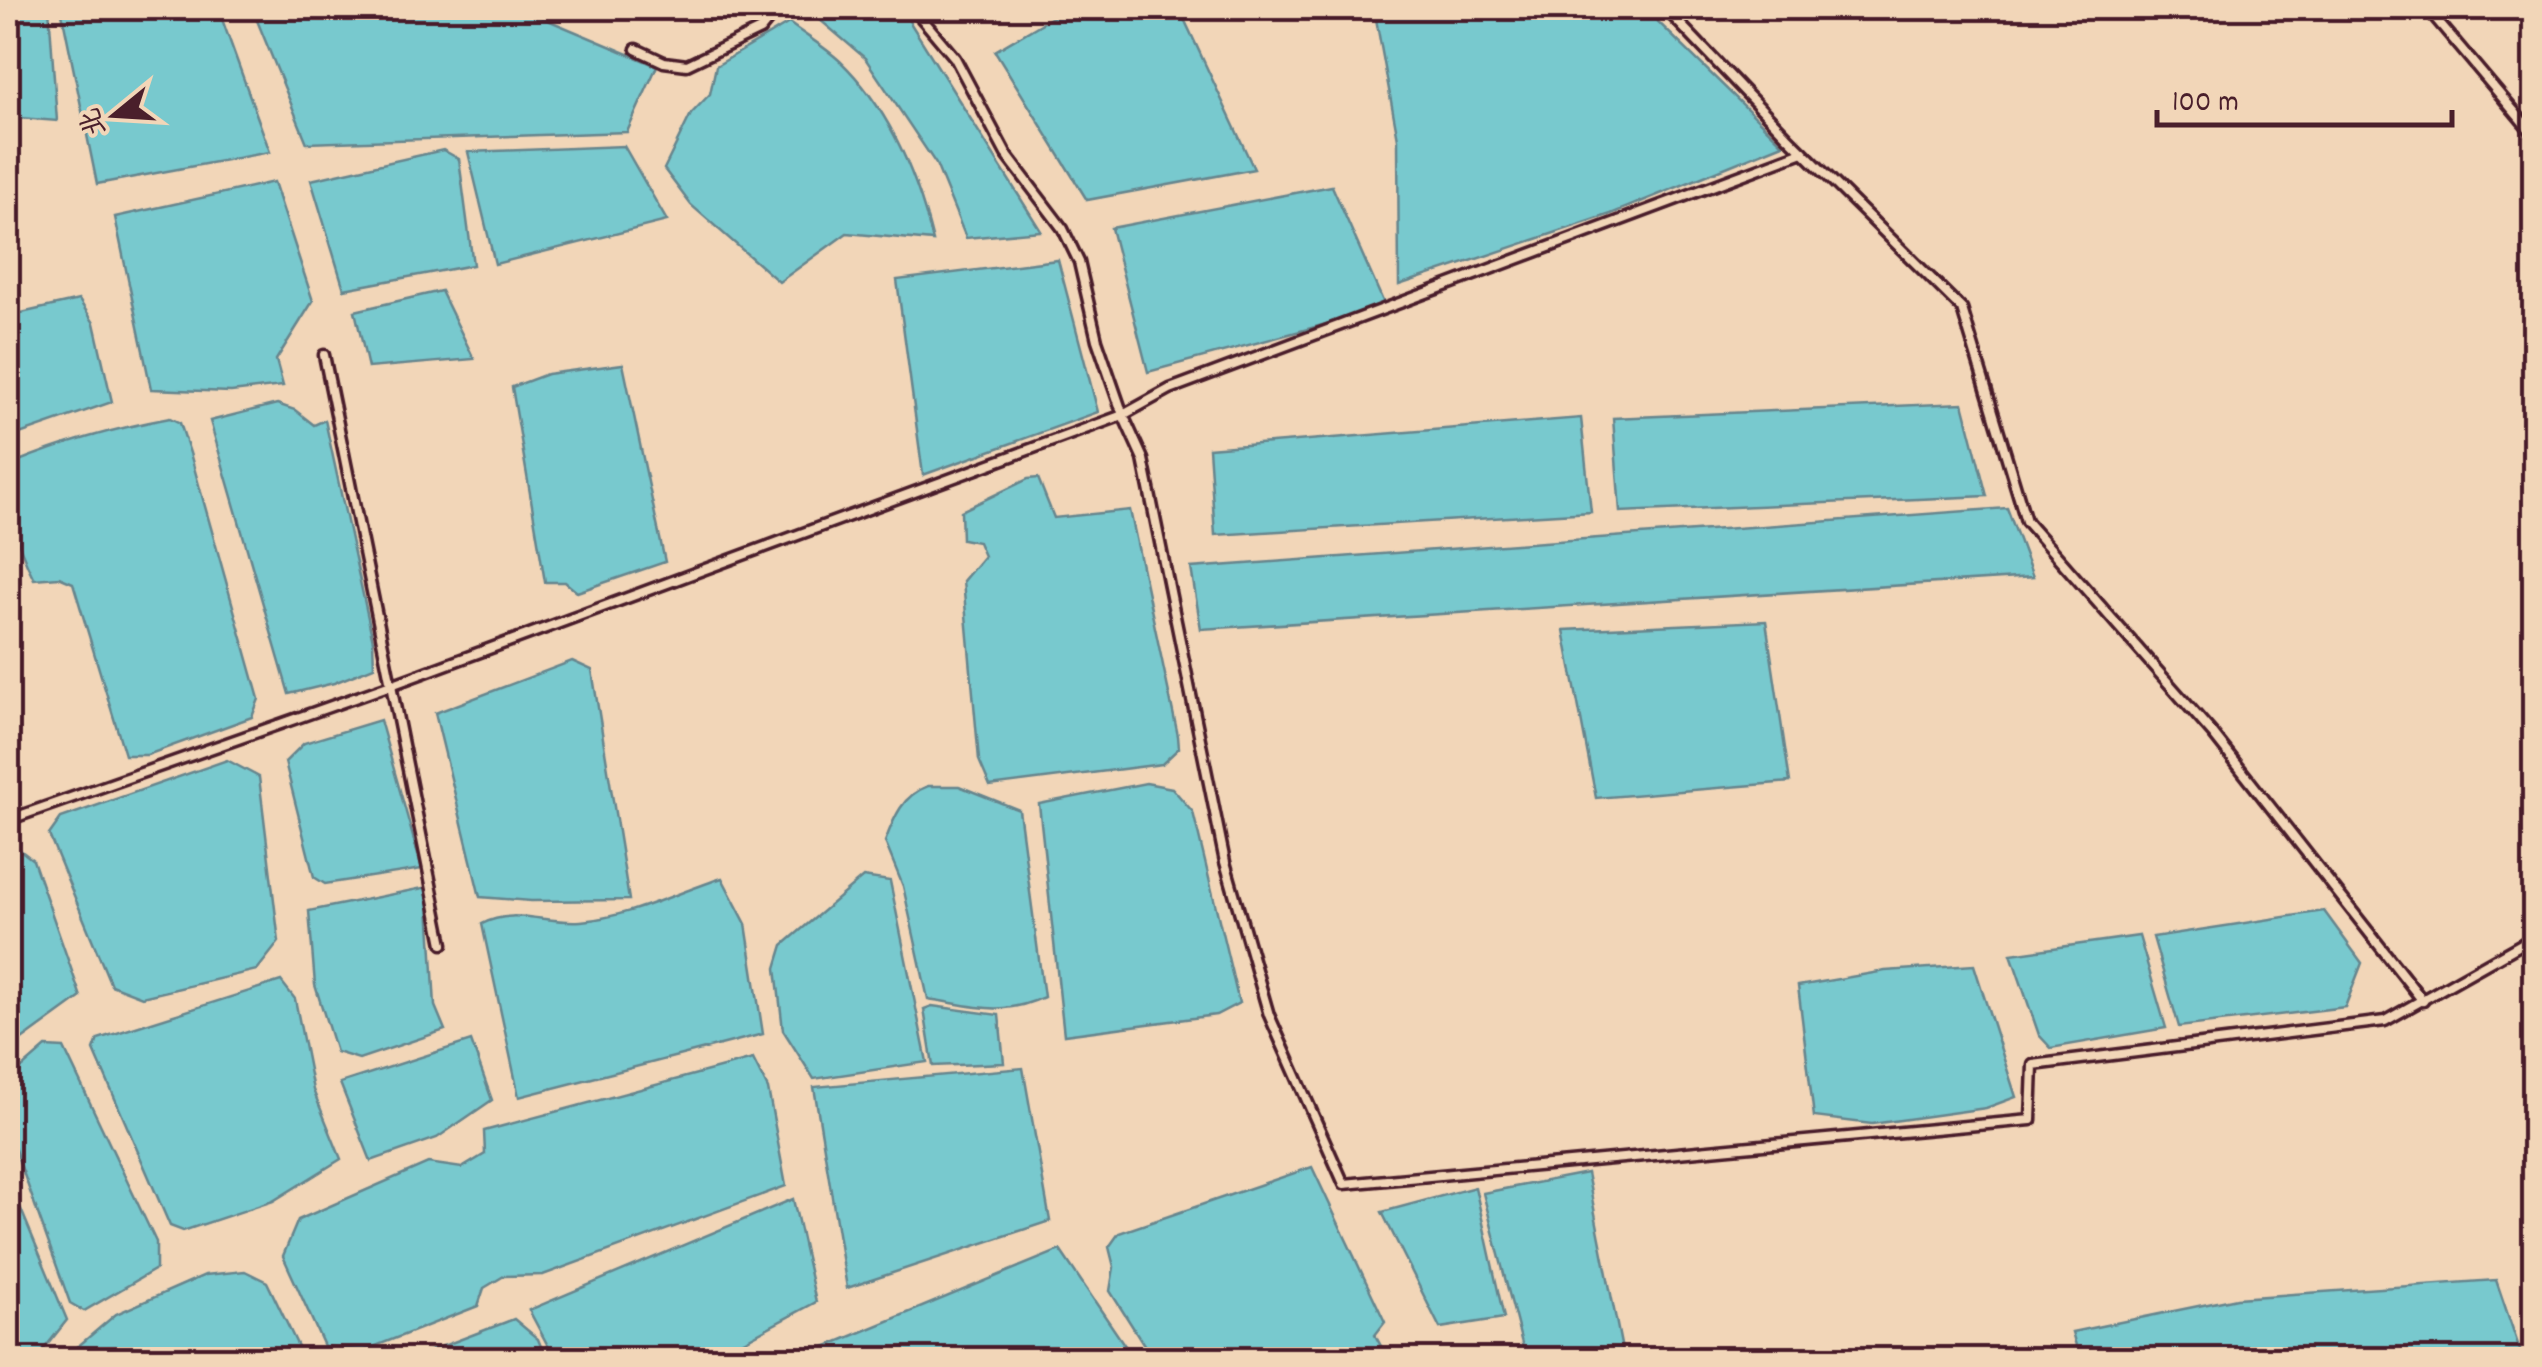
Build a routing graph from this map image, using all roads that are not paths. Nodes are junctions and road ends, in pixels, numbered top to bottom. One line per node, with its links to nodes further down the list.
1 (778, 8): 5 (lane)
2 (913, 8): 9 (lane)
3 (1665, 8): 7 (lane)
4 (2427, 8): 6 (lane)
5 (636, 49)
6 (2534, 135)
7 (1803, 152): 9 (lane); 14 (lane)
8 (324, 355): 10 (lane)
9 (1123, 415): 10 (lane); 14 (lane)
10 (391, 685): 11 (lane); 13 (lane)
11 (8, 820)
12 (2534, 937): 14 (lane)
13 (443, 944)
14 (2423, 1001)

